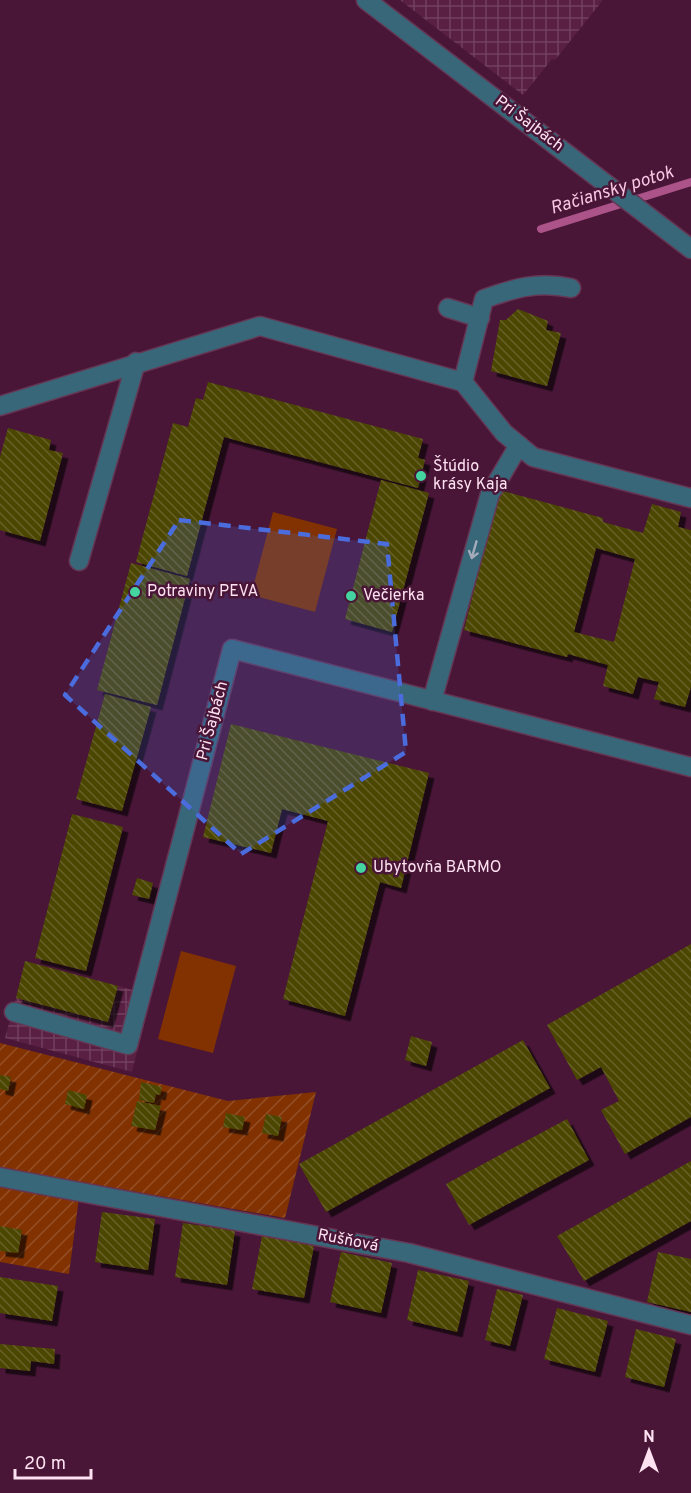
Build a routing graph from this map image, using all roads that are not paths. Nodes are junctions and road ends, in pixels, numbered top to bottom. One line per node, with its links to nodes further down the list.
1 (366, 0): 2 (street, Pri Šajbách)
2 (691, 249)
3 (571, 288): 5 (street)
4 (448, 308): 5 (street)
5 (480, 318): 7 (street)
6 (136, 362): 7 (street); 8 (street); 11 (street)
7 (463, 382): 9 (street)
8 (0, 406)
9 (519, 445): 10 (street); 12 (street, one-way to 12)
10 (691, 498)
11 (79, 561)
12 (432, 701): 13 (street, Pri Šajbách); 14 (street, Pri Šajbách)
13 (691, 767)
14 (14, 1012)
15 (0, 1177): 16 (street, Rušňová)
16 (691, 1325)

